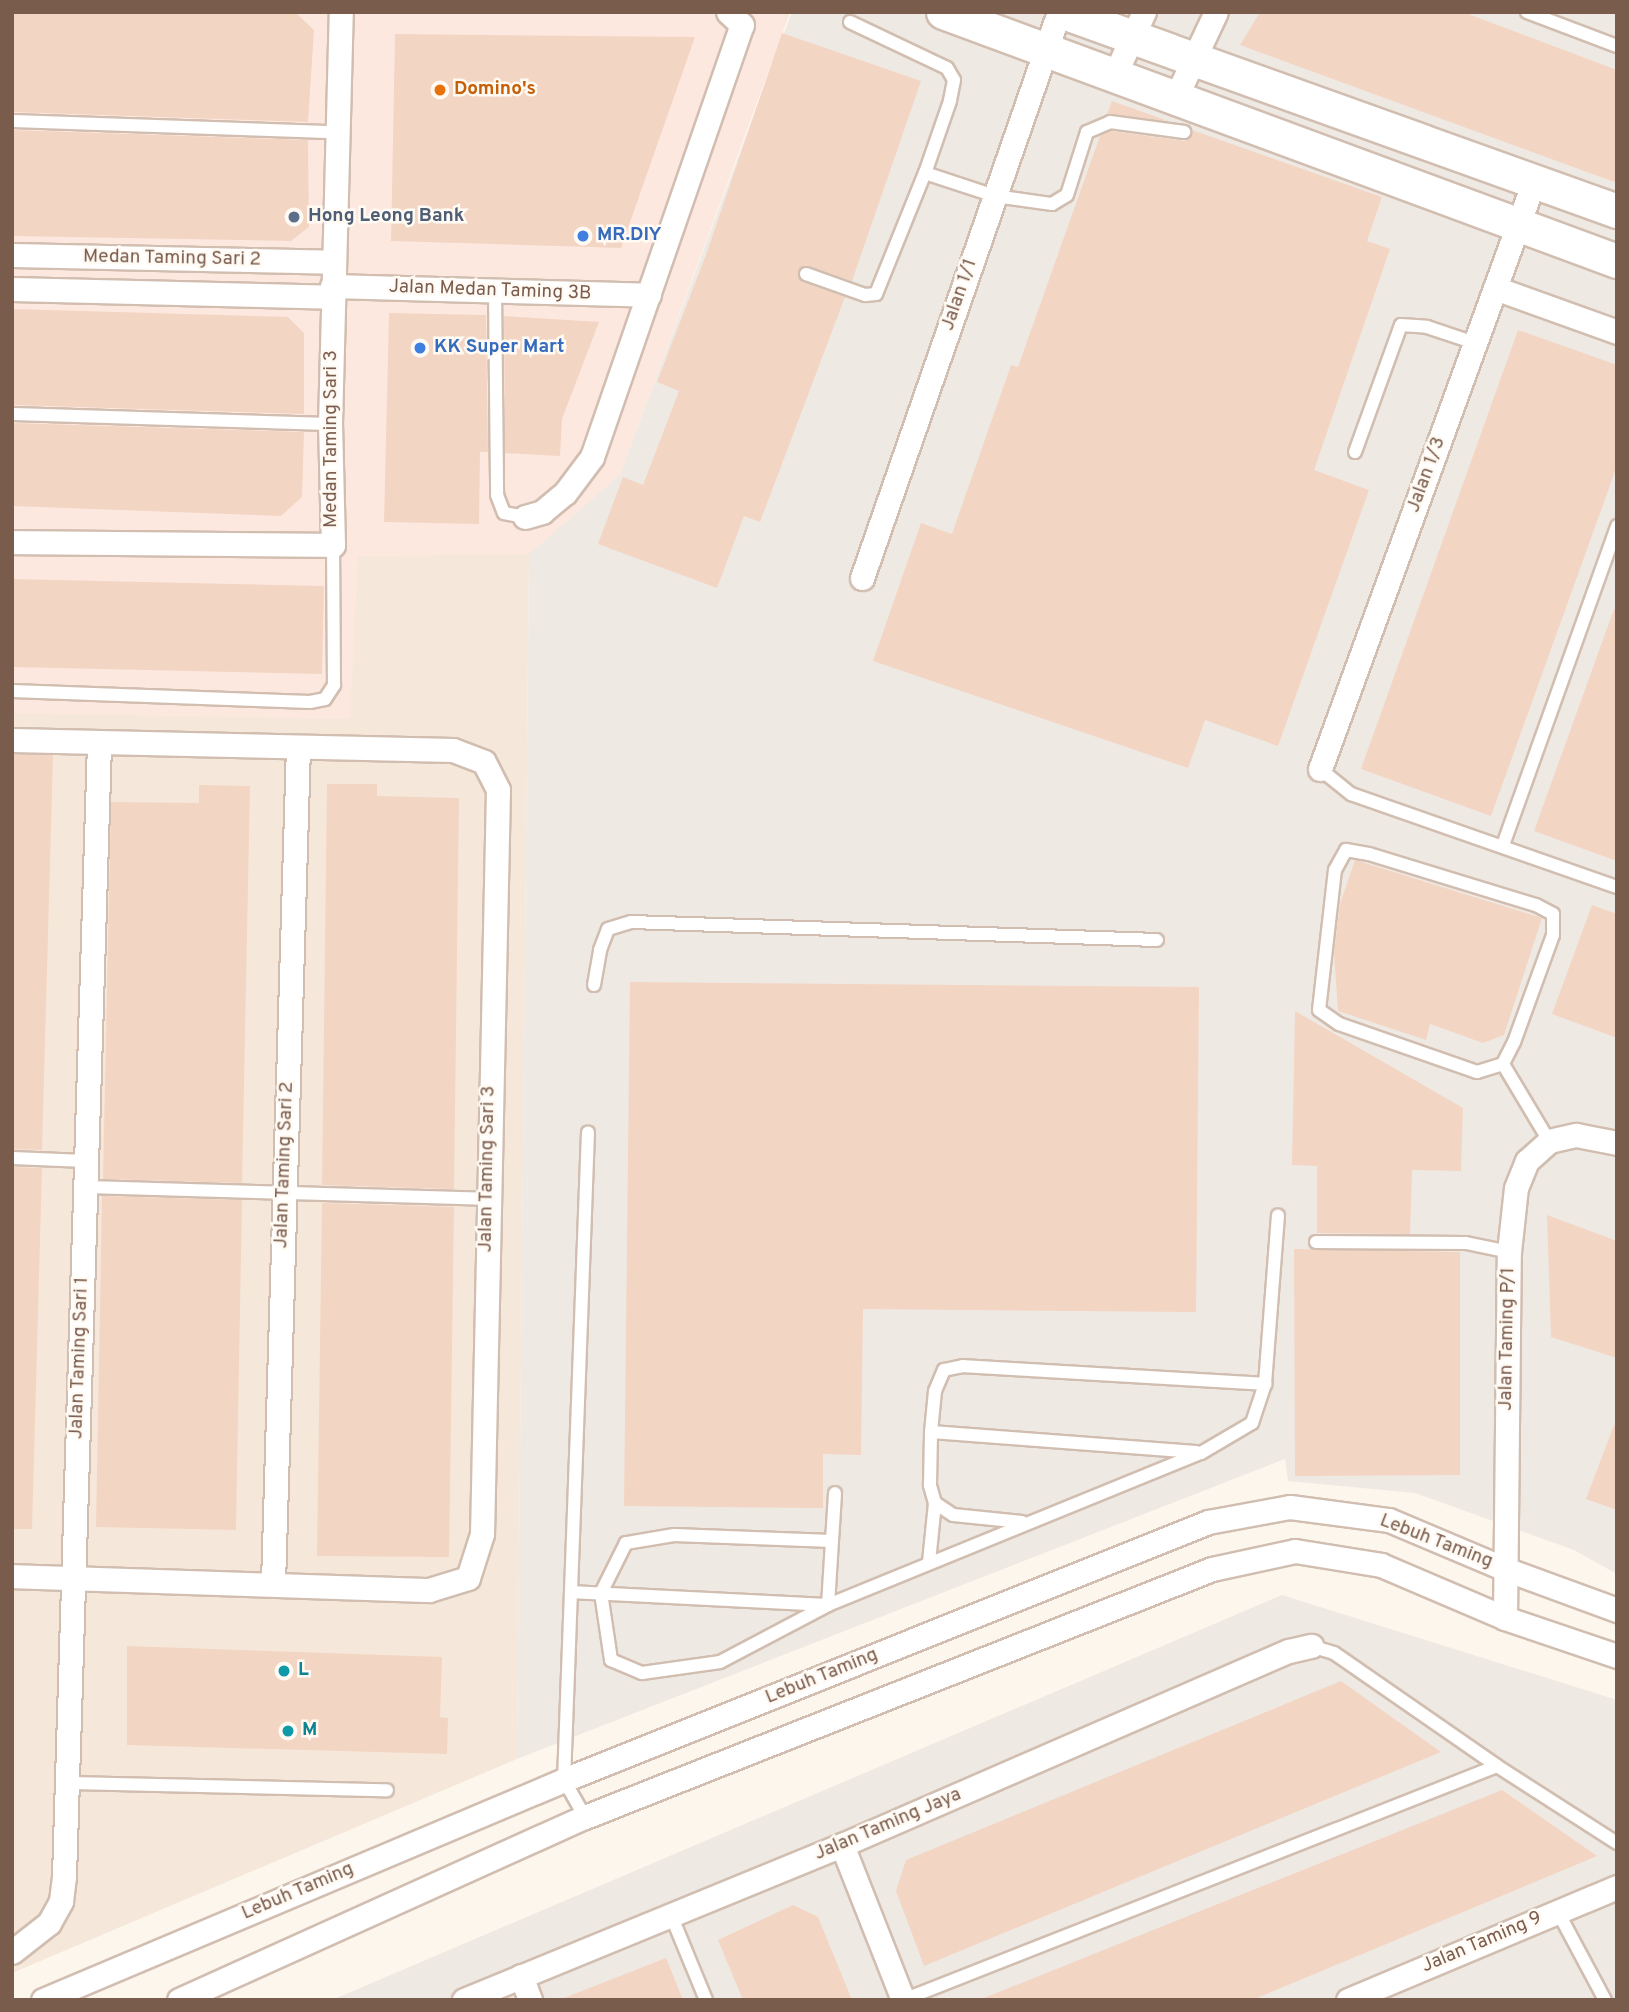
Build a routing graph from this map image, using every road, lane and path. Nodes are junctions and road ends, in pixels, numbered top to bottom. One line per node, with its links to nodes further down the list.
1 (341, 12): 15 (street, Medan Taming Sari 3)
2 (728, 12): 30 (street)
3 (943, 12): 10 (street)
4 (1061, 12): 8 (street); 10 (street, Jalan 1/1)
5 (1216, 12): 11 (street)
6 (1527, 12): 9 (lane)
7 (850, 22): 17 (lane)
8 (1137, 24): 11 (street); 12 (street)
9 (1617, 46)
10 (1046, 50): 12 (street); 19 (street, Jalan 1/1)
11 (1192, 58): 13 (street); 18 (street)
12 (1114, 76): 13 (street)
13 (1175, 99): 21 (street)
14 (12, 121): 15 (lane)
15 (335, 132): 24 (street, Medan Taming Sari 3)
16 (1184, 132): 19 (lane)
17 (925, 173): 19 (lane); 25 (lane)
18 (1534, 181): 20 (street); 21 (street, Jalan 1/3)
19 (995, 196): 40 (street, Jalan 1/1)
20 (1617, 211)
21 (1518, 225): 23 (street); 26 (street, Jalan 1/3)
22 (12, 255): 24 (street, Medan Taming Sari 2)
23 (1617, 261)
24 (333, 262): 29 (street, Medan Taming Sari 3)
25 (806, 274)
26 (1495, 288): 31 (street); 32 (street, Jalan 1/3)
27 (12, 289): 29 (street, Medan Taming Sari 2)
28 (495, 291): 29 (street, Jalan Medan Taming 3B); 30 (street, Jalan Medan Taming 3B); 36 (lane)
29 (332, 292): 34 (street, Medan Taming Sari 3)
30 (649, 295): 36 (street)
31 (1617, 332)
32 (1475, 343): 35 (lane); 45 (street, Jalan 1/3)
33 (12, 414): 34 (lane)
34 (330, 424): 39 (street, Medan Taming Sari 3)
35 (1354, 452)
36 (525, 517)
37 (1617, 526): 46 (lane)
38 (12, 542): 39 (street, Medan Taming Sari 3)
39 (333, 544): 41 (lane)
40 (862, 578)
41 (12, 691)
42 (12, 740): 43 (street)
43 (99, 743): 44 (street); 55 (street, Jalan Taming Sari 1)
44 (298, 747): 57 (street, Jalan Taming Sari 2); 58 (street, Jalan Taming Sari 3)
45 (1320, 769): 46 (lane)
46 (1503, 845): 47 (lane)
47 (1617, 887)
48 (1157, 940): 49 (lane)
49 (594, 985)
50 (1503, 1064): 50 (lane); 52 (lane)
51 (588, 1132): 74 (lane)
52 (1549, 1141): 53 (street); 61 (street, Jalan Taming P/1)
53 (1617, 1143)
54 (12, 1158): 55 (lane)
55 (86, 1161): 56 (street, Jalan Taming Sari 1)
56 (85, 1187): 57 (lane); 72 (street, Jalan Taming Sari 1)
57 (284, 1193): 58 (lane); 73 (street, Jalan Taming Sari 2)
58 (487, 1199): 73 (street, Jalan Taming Sari 3)
59 (1278, 1215): 62 (lane)
60 (1315, 1242): 61 (lane)
61 (1509, 1252): 70 (street, Jalan Taming P/1)
62 (1265, 1384): 63 (lane); 64 (lane)
63 (931, 1432): 64 (lane); 66 (lane)
64 (1201, 1453): 67 (lane)
65 (835, 1493): 68 (lane)
66 (935, 1503): 67 (lane); 69 (lane)
67 (1026, 1522): 69 (lane)
68 (832, 1541): 75 (lane); 76 (lane)
69 (929, 1562): 76 (lane)
70 (1505, 1569): 77 (street, Lebuh Taming); 78 (street, Jalan Taming P/1); 82 (street, Lebuh Taming)
71 (12, 1576): 72 (street)
72 (74, 1578): 73 (street); 83 (street, Jalan Taming Sari 1)
73 (273, 1583)
74 (571, 1592): 75 (lane); 82 (lane)
75 (601, 1593): 76 (lane); 76 (lane)
76 (828, 1605)
77 (1617, 1610)
78 (1505, 1618): 80 (street); 85 (street)
79 (1311, 1646): 81 (lane); 87 (street, Jalan Taming Jaya)
80 (1617, 1656)
81 (1497, 1766): 86 (lane); 98 (lane)
82 (564, 1780): 85 (lane); 93 (street, Lebuh Taming)
83 (67, 1783): 84 (lane); 91 (street, Jalan Taming Sari 1)
84 (387, 1790)
85 (585, 1817): 94 (street)
86 (1617, 1843)
87 (842, 1845): 90 (street, Jalan Taming Jaya); 98 (street)
88 (1617, 1887): 89 (street, Jalan Taming 9)
89 (1558, 1912): 99 (street, Jalan Taming 9); 100 (lane)
90 (671, 1915): 92 (street, Jalan Taming Jaya); 97 (lane)
91 (12, 1952)
92 (521, 1976): 95 (street, Jalan Taming Jaya); 96 (street)
93 (43, 2000)
94 (179, 2000)
95 (464, 2000)
96 (530, 2000)
97 (706, 2000)
98 (903, 2000)
99 (1348, 2000)
100 (1605, 2000)

